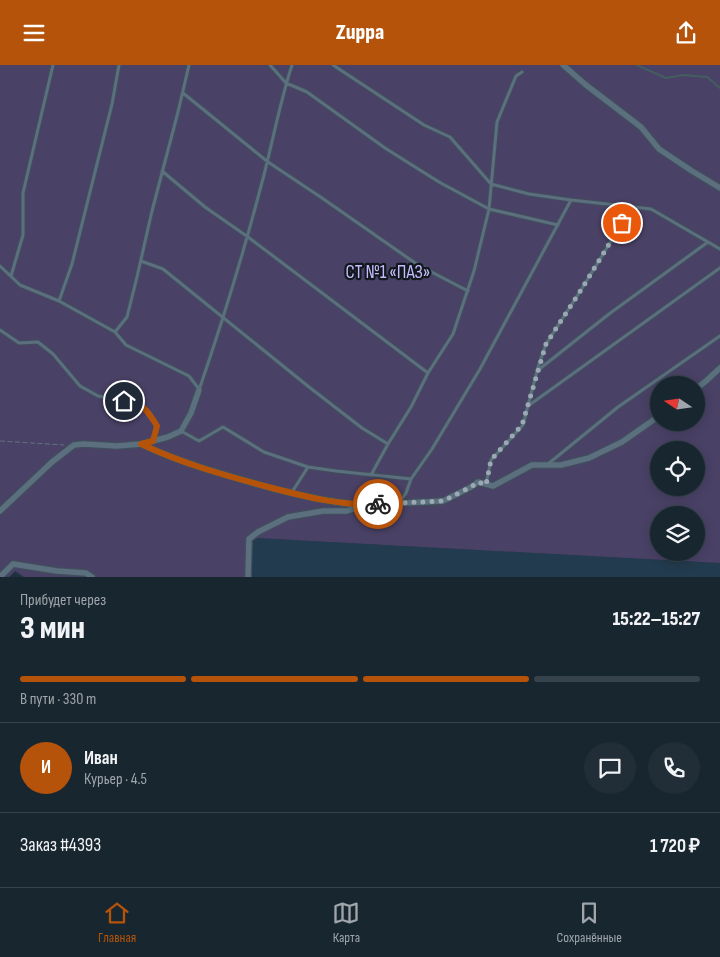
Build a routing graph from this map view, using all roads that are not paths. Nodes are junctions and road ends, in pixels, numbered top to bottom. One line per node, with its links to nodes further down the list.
1 (53, 65): 25 (lane)
2 (119, 65): 27 (lane)
3 (189, 65): 10 (lane)
4 (270, 65): 9 (lane)
5 (292, 65): 9 (lane)
6 (333, 65): 13 (lane)
7 (563, 65): 14 (street)
8 (522, 72): 13 (lane)
9 (286, 83): 11 (lane); 17 (lane)
10 (182, 93): 11 (lane); 12 (lane)
11 (268, 162): 19 (lane); 26 (lane)
12 (162, 171): 19 (lane); 22 (lane)
13 (491, 184): 15 (lane); 17 (lane)
14 (720, 188)
15 (571, 200): 16 (lane); 18 (lane)
16 (632, 207): 20 (lane); 33 (lane)
17 (489, 209): 18 (lane); 26 (lane)
18 (558, 225): 46 (lane)
19 (248, 237): 28 (lane); 34 (lane)
20 (708, 242): 21 (lane); 33 (lane)
21 (720, 249)
22 (141, 261): 28 (lane); 30 (lane)
23 (0, 266): 25 (lane)
24 (720, 268): 37 (lane)
25 (11, 276): 27 (lane)
26 (468, 291): 34 (lane)
27 (59, 301): 30 (lane)
28 (223, 318): 36 (lane); 42 (lane)
29 (0, 330): 40 (lane)
30 (114, 332): 36 (lane)
31 (720, 336): 43 (lane)
32 (720, 368): 35 (street)
33 (537, 371): 37 (lane)
34 (428, 373): 42 (lane)
35 (705, 382)
36 (199, 390): 39 (street)
37 (528, 406): 47 (lane)
38 (650, 422): 43 (street)
39 (181, 431): 40 (street); 44 (lane)
40 (153, 441): 41 (street)
41 (141, 444): 48 (street); 51 (street)
42 (388, 444): 45 (lane)
43 (548, 465): 47 (street)
44 (308, 467): 45 (lane); 48 (lane)
45 (370, 475): 46 (lane)
46 (411, 479): 49 (lane)
47 (486, 485): 49 (street)
48 (292, 493): 50 (street)
49 (398, 503): 50 (street)
50 (365, 505): 54 (street)
51 (0, 511)
52 (0, 577): 53 (street)
53 (92, 577)
54 (248, 577)

